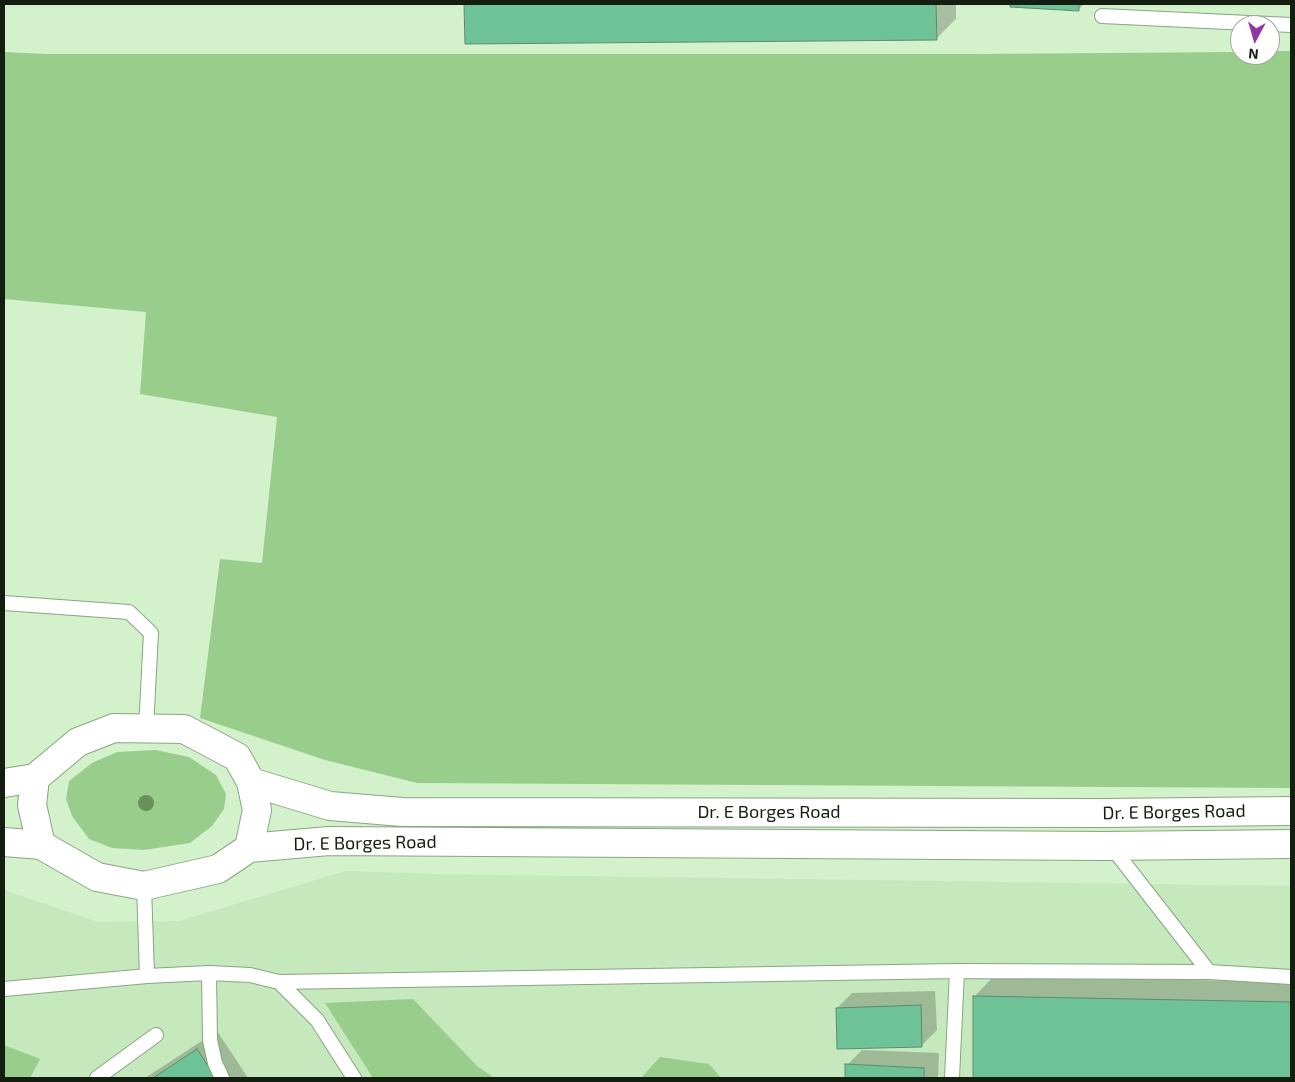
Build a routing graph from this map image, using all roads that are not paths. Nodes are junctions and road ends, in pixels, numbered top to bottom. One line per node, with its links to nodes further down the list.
1 (1102, 16): 2 (lane)
2 (1291, 25)
3 (4, 603): 4 (lane)
4 (146, 729): 5 (main road); 6 (main road)
5 (34, 778): 7 (main road); 11 (main road)
6 (251, 782): 8 (main road, Dr. E Borges Road); 13 (main road)
7 (4, 783)
8 (1291, 811)
9 (4, 842): 11 (main road)
10 (1291, 844): 12 (main road, Dr. E Borges Road)
11 (41, 845): 14 (main road)
12 (1110, 846): 13 (main road, Dr. E Borges Road); 16 (lane)
13 (249, 848): 14 (main road)
14 (144, 886): 18 (lane)
15 (957, 971): 16 (lane); 20 (lane); 26 (lane)
16 (1209, 972): 19 (lane)
17 (209, 973): 18 (lane); 20 (lane); 24 (lane)
18 (147, 976): 21 (lane)
19 (1291, 977)
20 (279, 982): 25 (lane)
21 (4, 989)
22 (156, 1035): 23 (lane)
23 (97, 1078)
24 (222, 1078)
25 (354, 1078)
26 (952, 1078)

